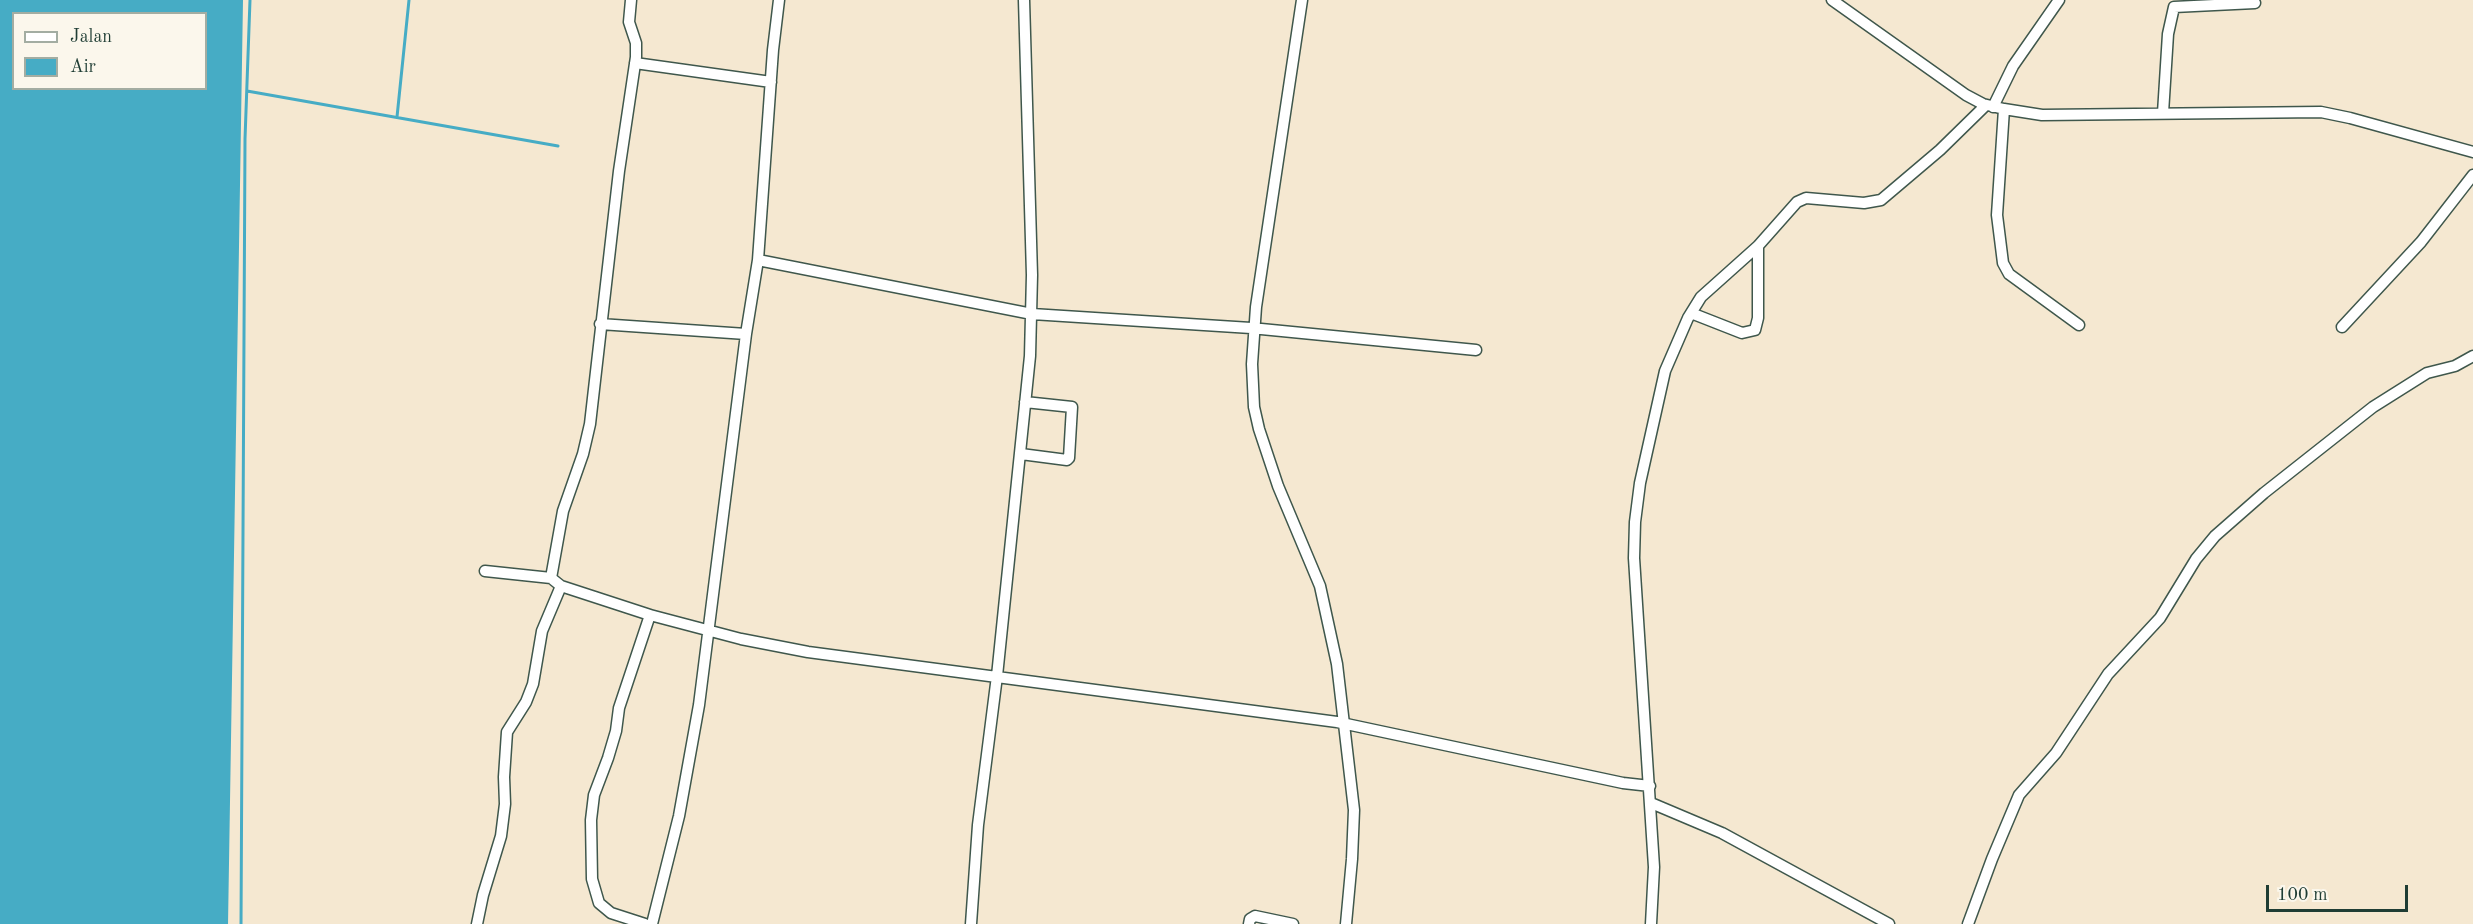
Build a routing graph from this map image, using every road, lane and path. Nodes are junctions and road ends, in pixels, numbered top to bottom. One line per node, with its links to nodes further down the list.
1 (631, 0): 9 (street)
2 (778, 0): 10 (street)
3 (1024, 0): 18 (street)
4 (1302, 0): 22 (street)
5 (1832, 0): 11 (street)
6 (2058, 0): 11 (street)
7 (2187, 2): 8 (street); 12 (street)
8 (2255, 3)
9 (635, 63): 10 (street); 19 (street)
10 (771, 82): 16 (street)
11 (1994, 107): 12 (street); 15 (street); 20 (street)
12 (2163, 113): 13 (street)
13 (2473, 152)
14 (2473, 175): 21 (street)
15 (1758, 246): 17 (street); 17 (street)
16 (758, 260): 18 (street); 23 (street)
17 (1691, 313): 35 (street)
18 (1032, 314): 22 (street); 26 (street)
19 (600, 324): 23 (street); 29 (street)
20 (2079, 325)
21 (2342, 327)
22 (1254, 328): 24 (street); 34 (street)
23 (746, 334): 32 (street)
24 (1476, 350)
25 (2473, 356): 46 (street)
26 (1025, 402): 27 (street); 27 (street)
27 (1021, 454): 33 (street)
28 (485, 571): 29 (street)
29 (552, 578): 30 (street)
30 (561, 586): 31 (street); 37 (street)
31 (650, 615): 32 (street); 38 (street)
32 (708, 631): 33 (street); 39 (street)
33 (997, 676): 34 (street); 40 (street)
34 (1344, 724): 35 (street); 43 (street)
35 (1650, 786): 36 (street)
36 (1651, 803): 44 (street); 45 (street)
37 (477, 924)
38 (645, 924)
39 (652, 924)
40 (971, 924)
41 (1249, 924): 42 (street)
42 (1293, 924)
43 (1346, 924)
44 (1651, 924)
45 (1889, 924)
46 (1968, 924)

